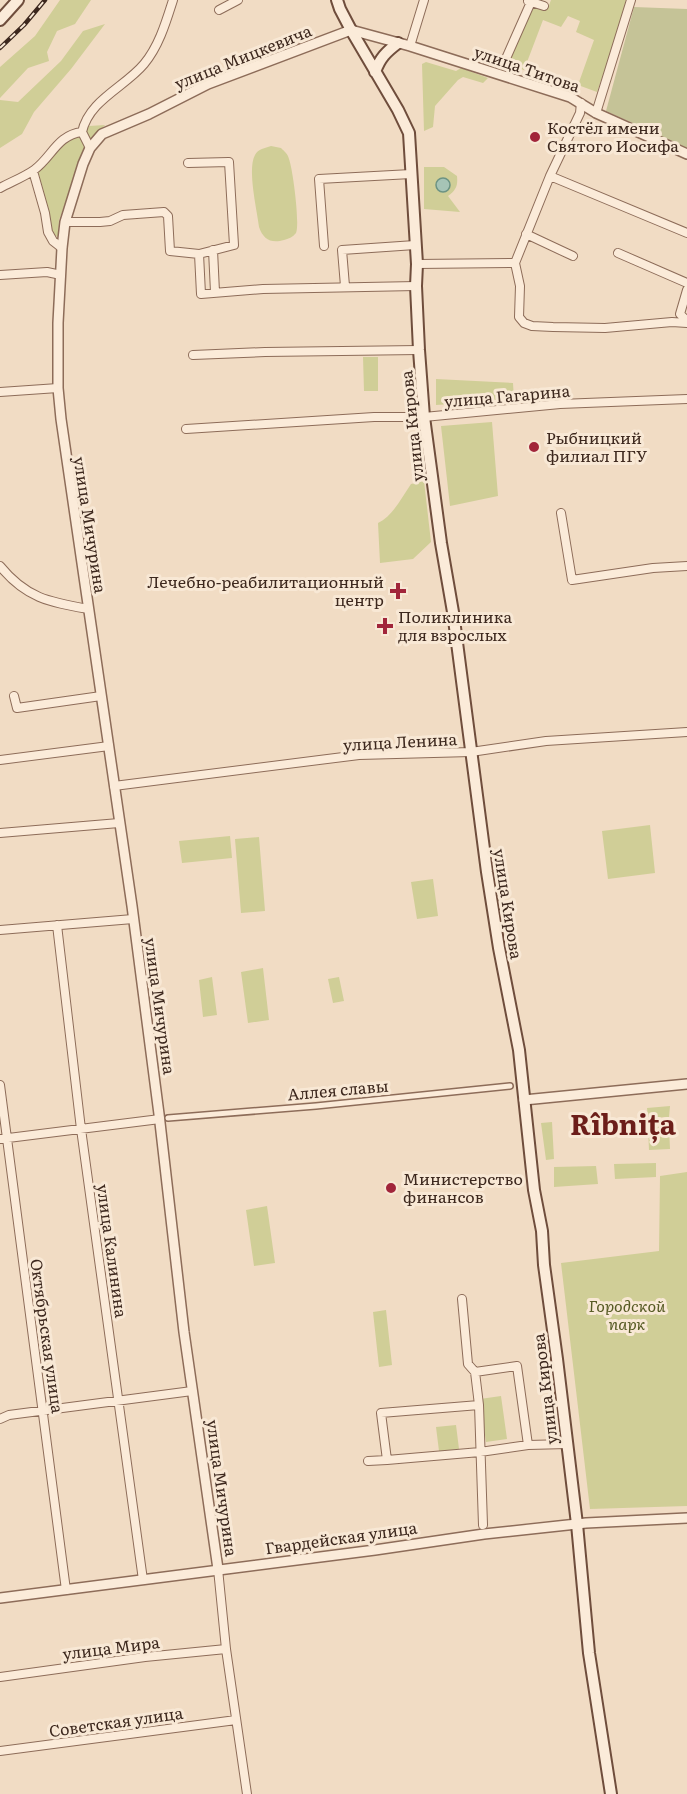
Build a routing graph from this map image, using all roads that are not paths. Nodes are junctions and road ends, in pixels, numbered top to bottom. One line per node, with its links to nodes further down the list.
1 (18, 0): 10 (main road)
2 (173, 0): 18 (street)
3 (238, 0): 9 (street)
4 (337, 0): 11 (main road)
5 (424, 0): 13 (street)
6 (631, 0): 17 (street)
7 (529, 1): 8 (street); 14 (street)
8 (544, 6)
9 (219, 10)
10 (0, 20)
11 (351, 30): 12 (street, улица Титова); 15 (main road, улица Кирова); 19 (street, улица Мицкевича)
12 (398, 43): 13 (street, улица Титова); 15 (main road)
13 (410, 46): 16 (street, улица Титова)
14 (504, 63)
15 (375, 72): 23 (main road, улица Кирова)
16 (582, 103): 17 (street, улица Титова); 24 (street)
17 (596, 113): 20 (street, улица Титова)
18 (82, 132): 19 (street); 22 (street)
19 (90, 148): 26 (street, улица Мицкевича)
20 (687, 154)
21 (188, 163): 32 (street)
22 (33, 171): 25 (street); 31 (street)
23 (411, 174): 29 (main road, улица Кирова); 30 (street)
24 (550, 176): 27 (street); 28 (street)
25 (0, 188)
26 (65, 222): 31 (street, улица Мичурина); 33 (street)
27 (687, 233)
28 (526, 234): 35 (street); 36 (street)
29 (415, 245): 37 (main road, улица Кирова); 41 (street)
30 (324, 246)
31 (62, 248): 39 (street, улица Мичурина)
32 (213, 250): 33 (street); 44 (street)
33 (199, 254): 44 (street)
34 (618, 254): 40 (street)
35 (573, 256)
36 (515, 263): 37 (street); 46 (street)
37 (417, 264): 42 (main road, улица Кирова)
38 (0, 275): 39 (street)
39 (61, 275): 50 (street, улица Мичурина)
40 (687, 284)
41 (345, 286): 42 (street); 44 (street)
42 (416, 286): 48 (main road, улица Кирова)
43 (687, 290): 45 (street)
44 (215, 292)
45 (680, 314): 46 (street); 47 (street)
46 (672, 322): 47 (street)
47 (687, 322)
48 (419, 350): 49 (street); 53 (main road, улица Кирова)
49 (193, 355)
50 (58, 388): 51 (street); 58 (street, улица Мичурина)
51 (0, 393)
52 (687, 399): 53 (street, улица Гагарина)
53 (424, 417): 54 (street, улица Гагарина); 63 (main road, улица Кирова)
54 (186, 429)
55 (561, 513): 57 (street)
56 (0, 566): 58 (street)
57 (687, 566)
58 (88, 609): 60 (street, улица Мичурина)
59 (14, 696): 60 (street)
60 (102, 696): 62 (street, улица Мичурина)
61 (687, 732): 63 (street, улица Ленина)
62 (109, 746): 64 (street); 65 (street, улица Мичурина)
63 (471, 752): 65 (street, улица Ленина); 74 (main road, улица Кирова)
64 (0, 760)
65 (114, 786): 66 (street, улица Мичурина)
66 (119, 823): 67 (street); 68 (street, улица Мичурина)
67 (0, 833)
68 (133, 919): 69 (street); 75 (street, улица Мичурина)
69 (57, 926): 70 (street); 76 (street, улица Калинина)
70 (0, 930)
71 (687, 1084): 74 (street)
72 (0, 1085): 77 (street, Октябрьская улица)
73 (510, 1086): 75 (street, Аллея славы)
74 (524, 1100): 85 (main road, улица Кирова)
75 (164, 1118): 76 (street); 80 (street, улица Мичурина)
76 (81, 1129): 77 (street); 81 (street, улица Калинина)
77 (3, 1138): 83 (street, Октябрьская улица)
78 (462, 1299): 79 (street)
79 (475, 1372): 82 (street); 86 (street)
80 (192, 1391): 81 (street); 93 (street, улица Мичурина)
81 (118, 1402): 83 (street); 94 (street, улица Калинина)
82 (479, 1405): 87 (street); 88 (street)
83 (43, 1411): 84 (street); 95 (street, Октябрьская улица)
84 (0, 1419)
85 (567, 1444): 86 (street); 91 (main road, улица Кирова)
86 (528, 1445): 87 (street)
87 (480, 1452): 88 (street); 92 (street)
88 (387, 1460): 89 (street)
89 (368, 1461)
90 (687, 1518): 91 (street, Гвардейская улица)
91 (577, 1524): 93 (street, Гвардейская улица); 102 (main road, улица Кирова)
92 (483, 1525)
93 (218, 1569): 94 (street, Гвардейская улица); 97 (street, улица Мичурина)
94 (143, 1580): 95 (street, Гвардейская улица)
95 (66, 1590): 96 (street, Гвардейская улица)
96 (0, 1598)
97 (226, 1649): 98 (street, улица Мира); 99 (street, улица Мичурина)
98 (0, 1677)
99 (236, 1720): 100 (street, Советская улица); 101 (street, улица Мичурина)
100 (0, 1751)
101 (247, 1794)
102 (611, 1794)

